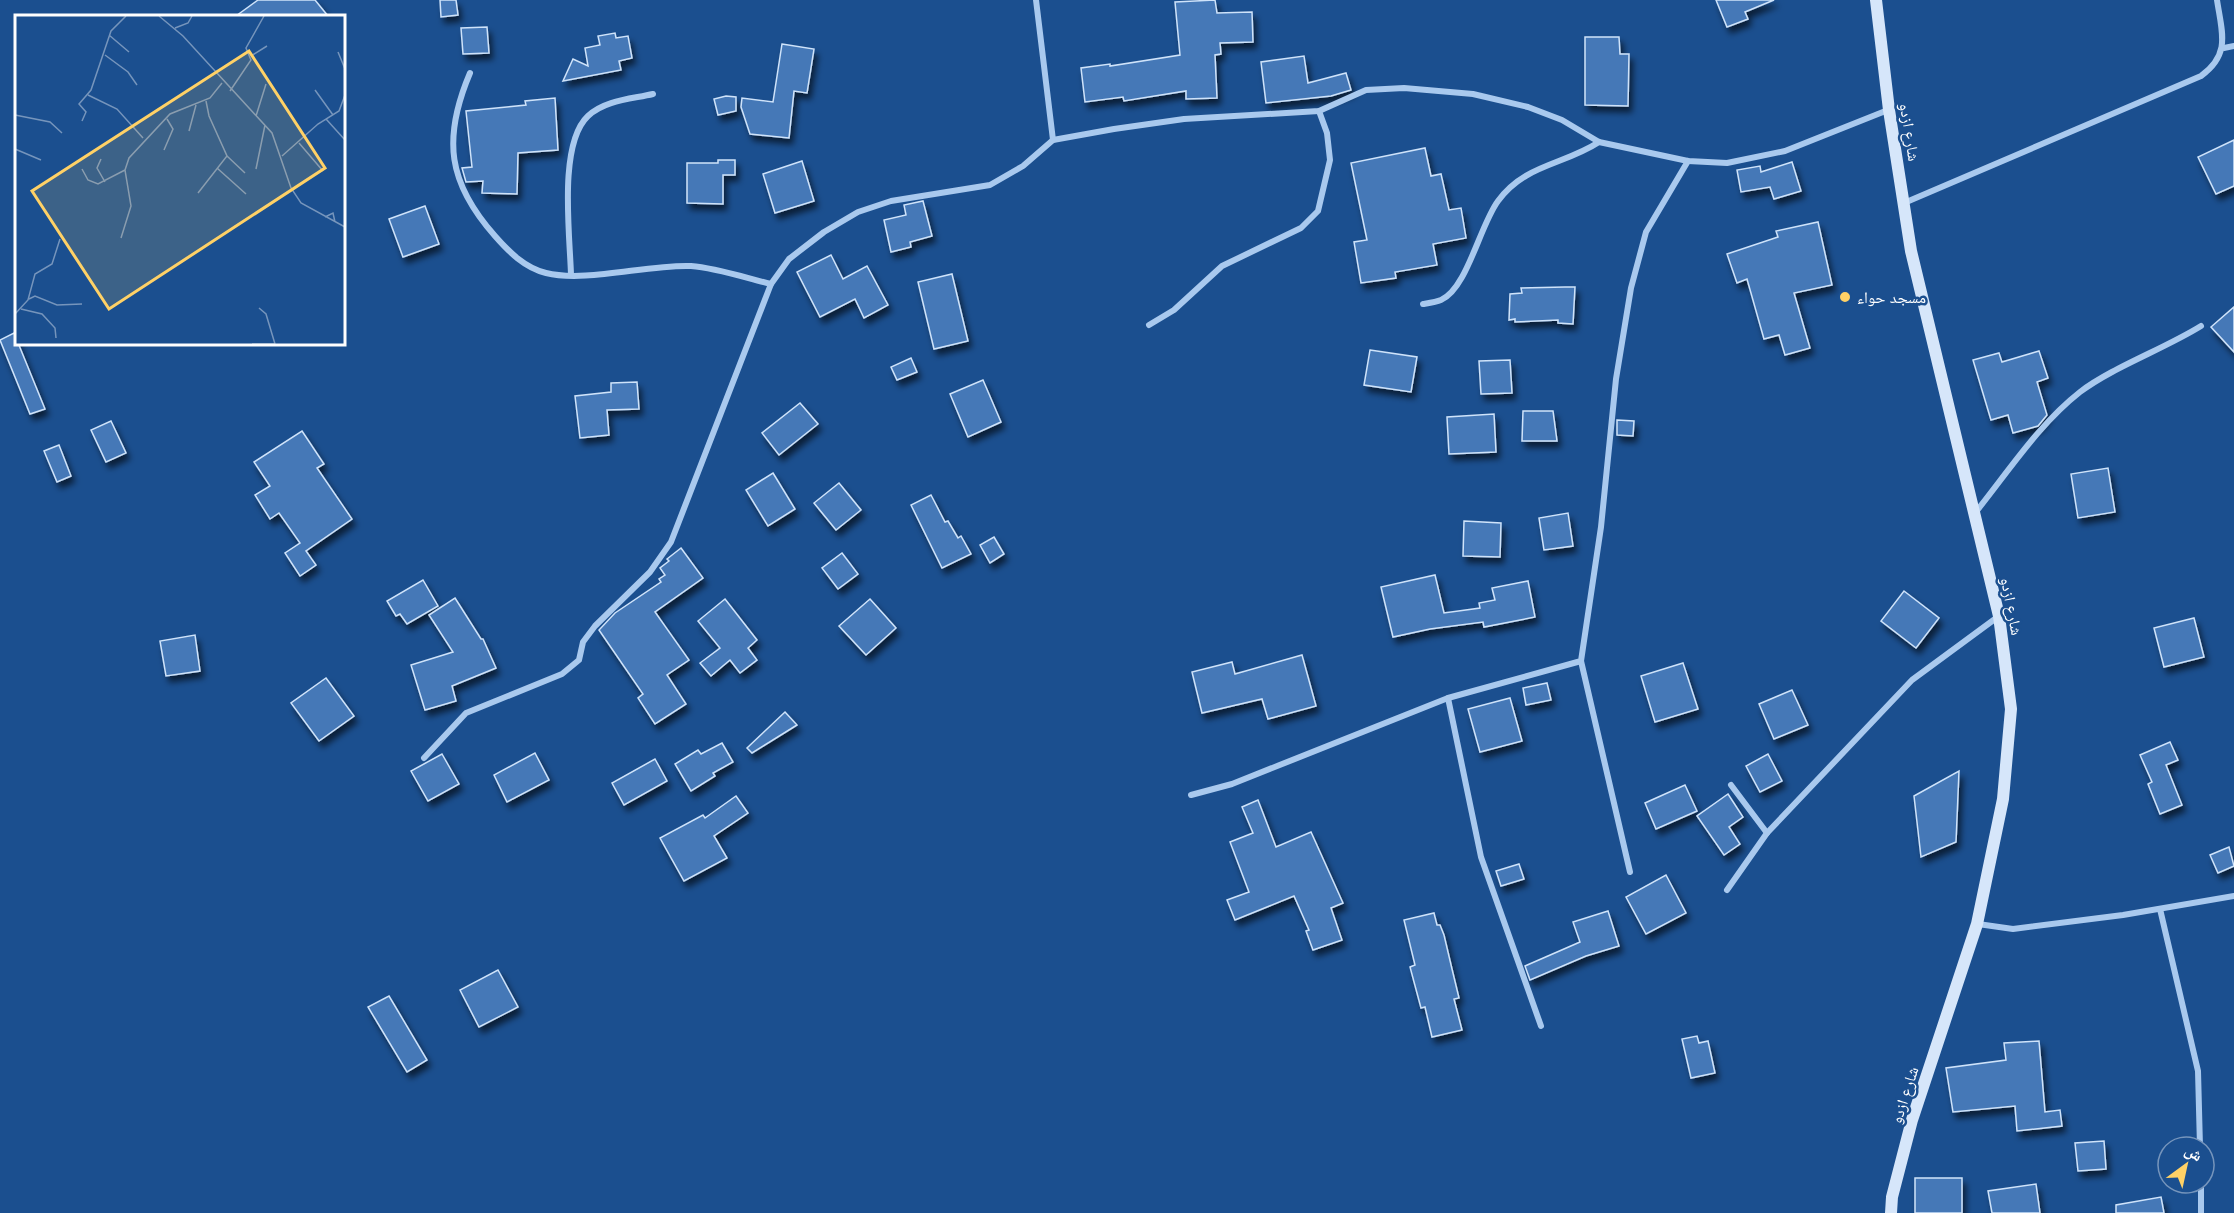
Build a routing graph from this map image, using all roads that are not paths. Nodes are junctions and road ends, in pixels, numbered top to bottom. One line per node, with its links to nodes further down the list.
1 (1036, 0): 10 (street)
2 (1876, 0): 8 (street, شارع ازدو)
3 (2217, 0): 5 (street)
4 (2234, 46): 5 (street)
5 (2224, 48): 13 (street)
6 (470, 74): 14 (street)
7 (653, 94): 14 (street)
8 (1889, 110): 12 (street); 13 (street, شارع ازدو)
9 (1319, 111): 10 (street); 11 (street); 17 (street)
10 (1053, 140): 15 (street)
11 (1599, 142): 12 (street); 16 (street)
12 (1688, 161): 21 (street)
13 (1904, 203): 19 (street, شارع ازدو)
14 (571, 275): 15 (street)
15 (771, 284): 23 (street)
16 (1423, 304)
17 (1149, 325)
18 (2201, 326): 19 (street)
19 (1974, 513): 20 (street, شارع ازدو)
20 (2000, 616): 26 (street); 31 (street, شارع ازدو)
21 (1581, 661): 22 (street); 27 (street)
22 (1448, 698): 25 (street); 32 (street)
23 (424, 758)
24 (1731, 785): 26 (street)
25 (1191, 795)
26 (1767, 833): 28 (street)
27 (1630, 872)
28 (1727, 890)
29 (2234, 896): 30 (street)
30 (2160, 909): 31 (street); 33 (street)
31 (1977, 924): 35 (street, شارع ازدو)
32 (1541, 1026)
33 (2200, 1135)
34 (2201, 1195): 36 (street)
35 (1891, 1213)
36 (2201, 1213)

